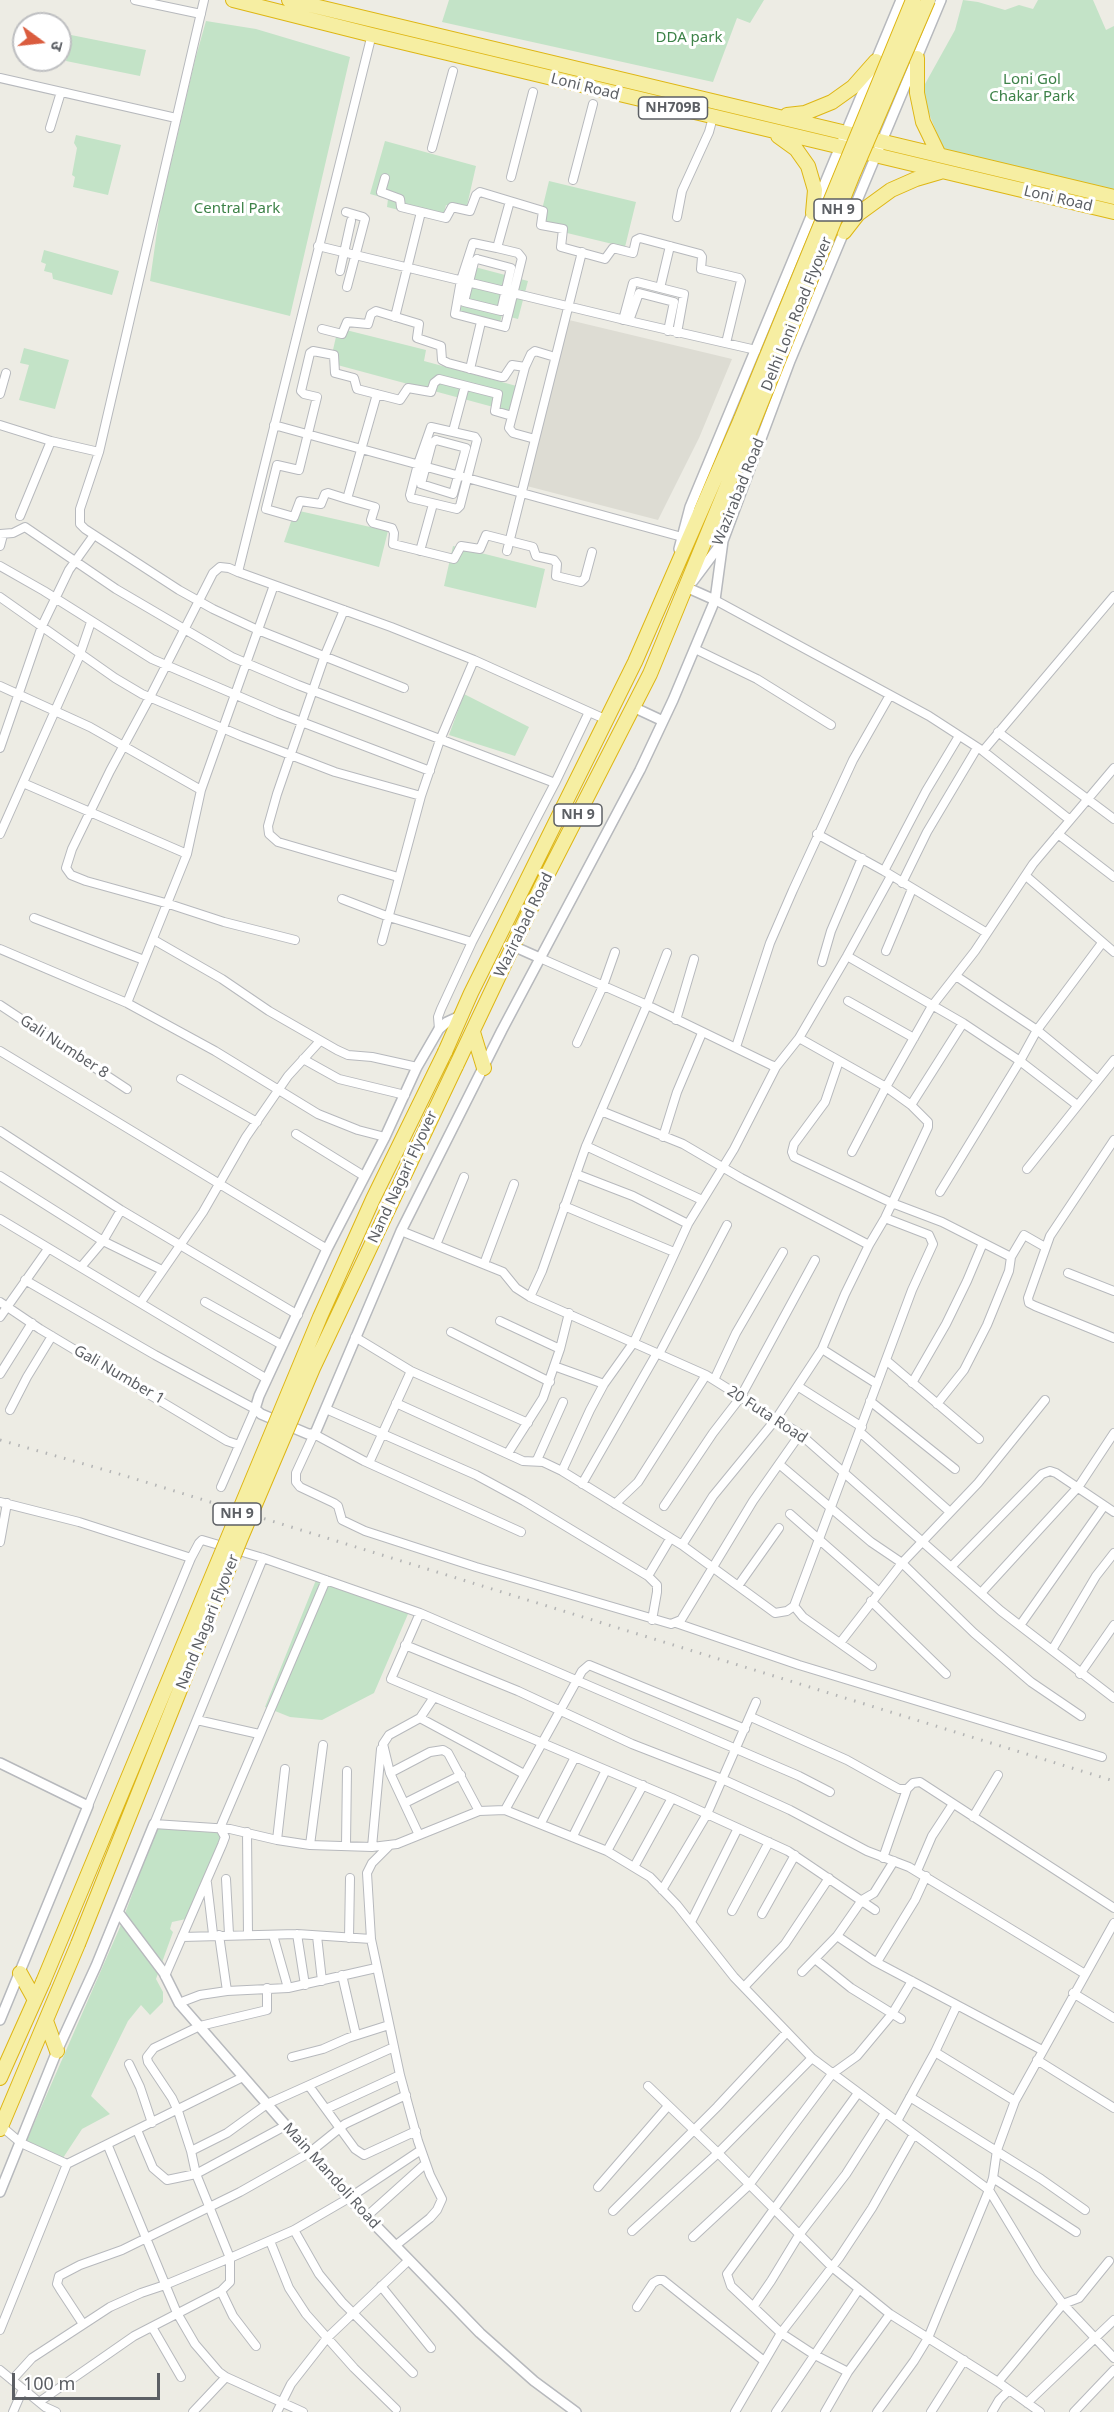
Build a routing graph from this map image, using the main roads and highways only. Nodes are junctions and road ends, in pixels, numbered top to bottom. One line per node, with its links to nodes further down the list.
1 (232, 0): 8 (highway, Loni Road / NH709B)
2 (289, 0): 7 (highway, Loni Road / NH709B)
3 (913, 0): 15 (highway, Delhi Loni Road Flyover / NH 9, bridge)
4 (928, 0): 15 (highway, Delhi Loni Road Flyover / NH 9, bridge)
5 (917, 58): 9 (highway)
6 (876, 61): 7 (highway)
7 (773, 116): 9 (highway, Loni Road / NH709B)
8 (770, 131): 10 (highway, Loni Road / NH709B); 13 (highway)
9 (939, 155): 11 (highway, Loni Road / NH709B)
10 (942, 171): 12 (highway, Loni Road / NH709B); 14 (highway)
11 (1114, 197)
12 (1114, 212)
13 (813, 213)
14 (844, 232)
15 (701, 530): 16 (highway, Delhi Loni Road Flyover / NH 9); 17 (highway, Delhi Loni Road Flyover / NH 9)
16 (668, 589): 18 (highway, Wazirabad Road / NH 9)
17 (685, 592): 19 (highway, Wazirabad Road / NH 9)
18 (460, 1016): 22 (highway, Nand Nagari Flyover / NH 9, bridge)
19 (472, 1032): 20 (highway); 23 (highway, Nand Nagari Flyover / NH 9, bridge)
20 (484, 1068)
21 (20, 1973): 22 (highway)
22 (35, 2000): 25 (highway, NH 9)
23 (46, 2021): 24 (highway); 26 (highway, NH 9)
24 (57, 2051)
25 (0, 2078)
26 (1, 2128)

